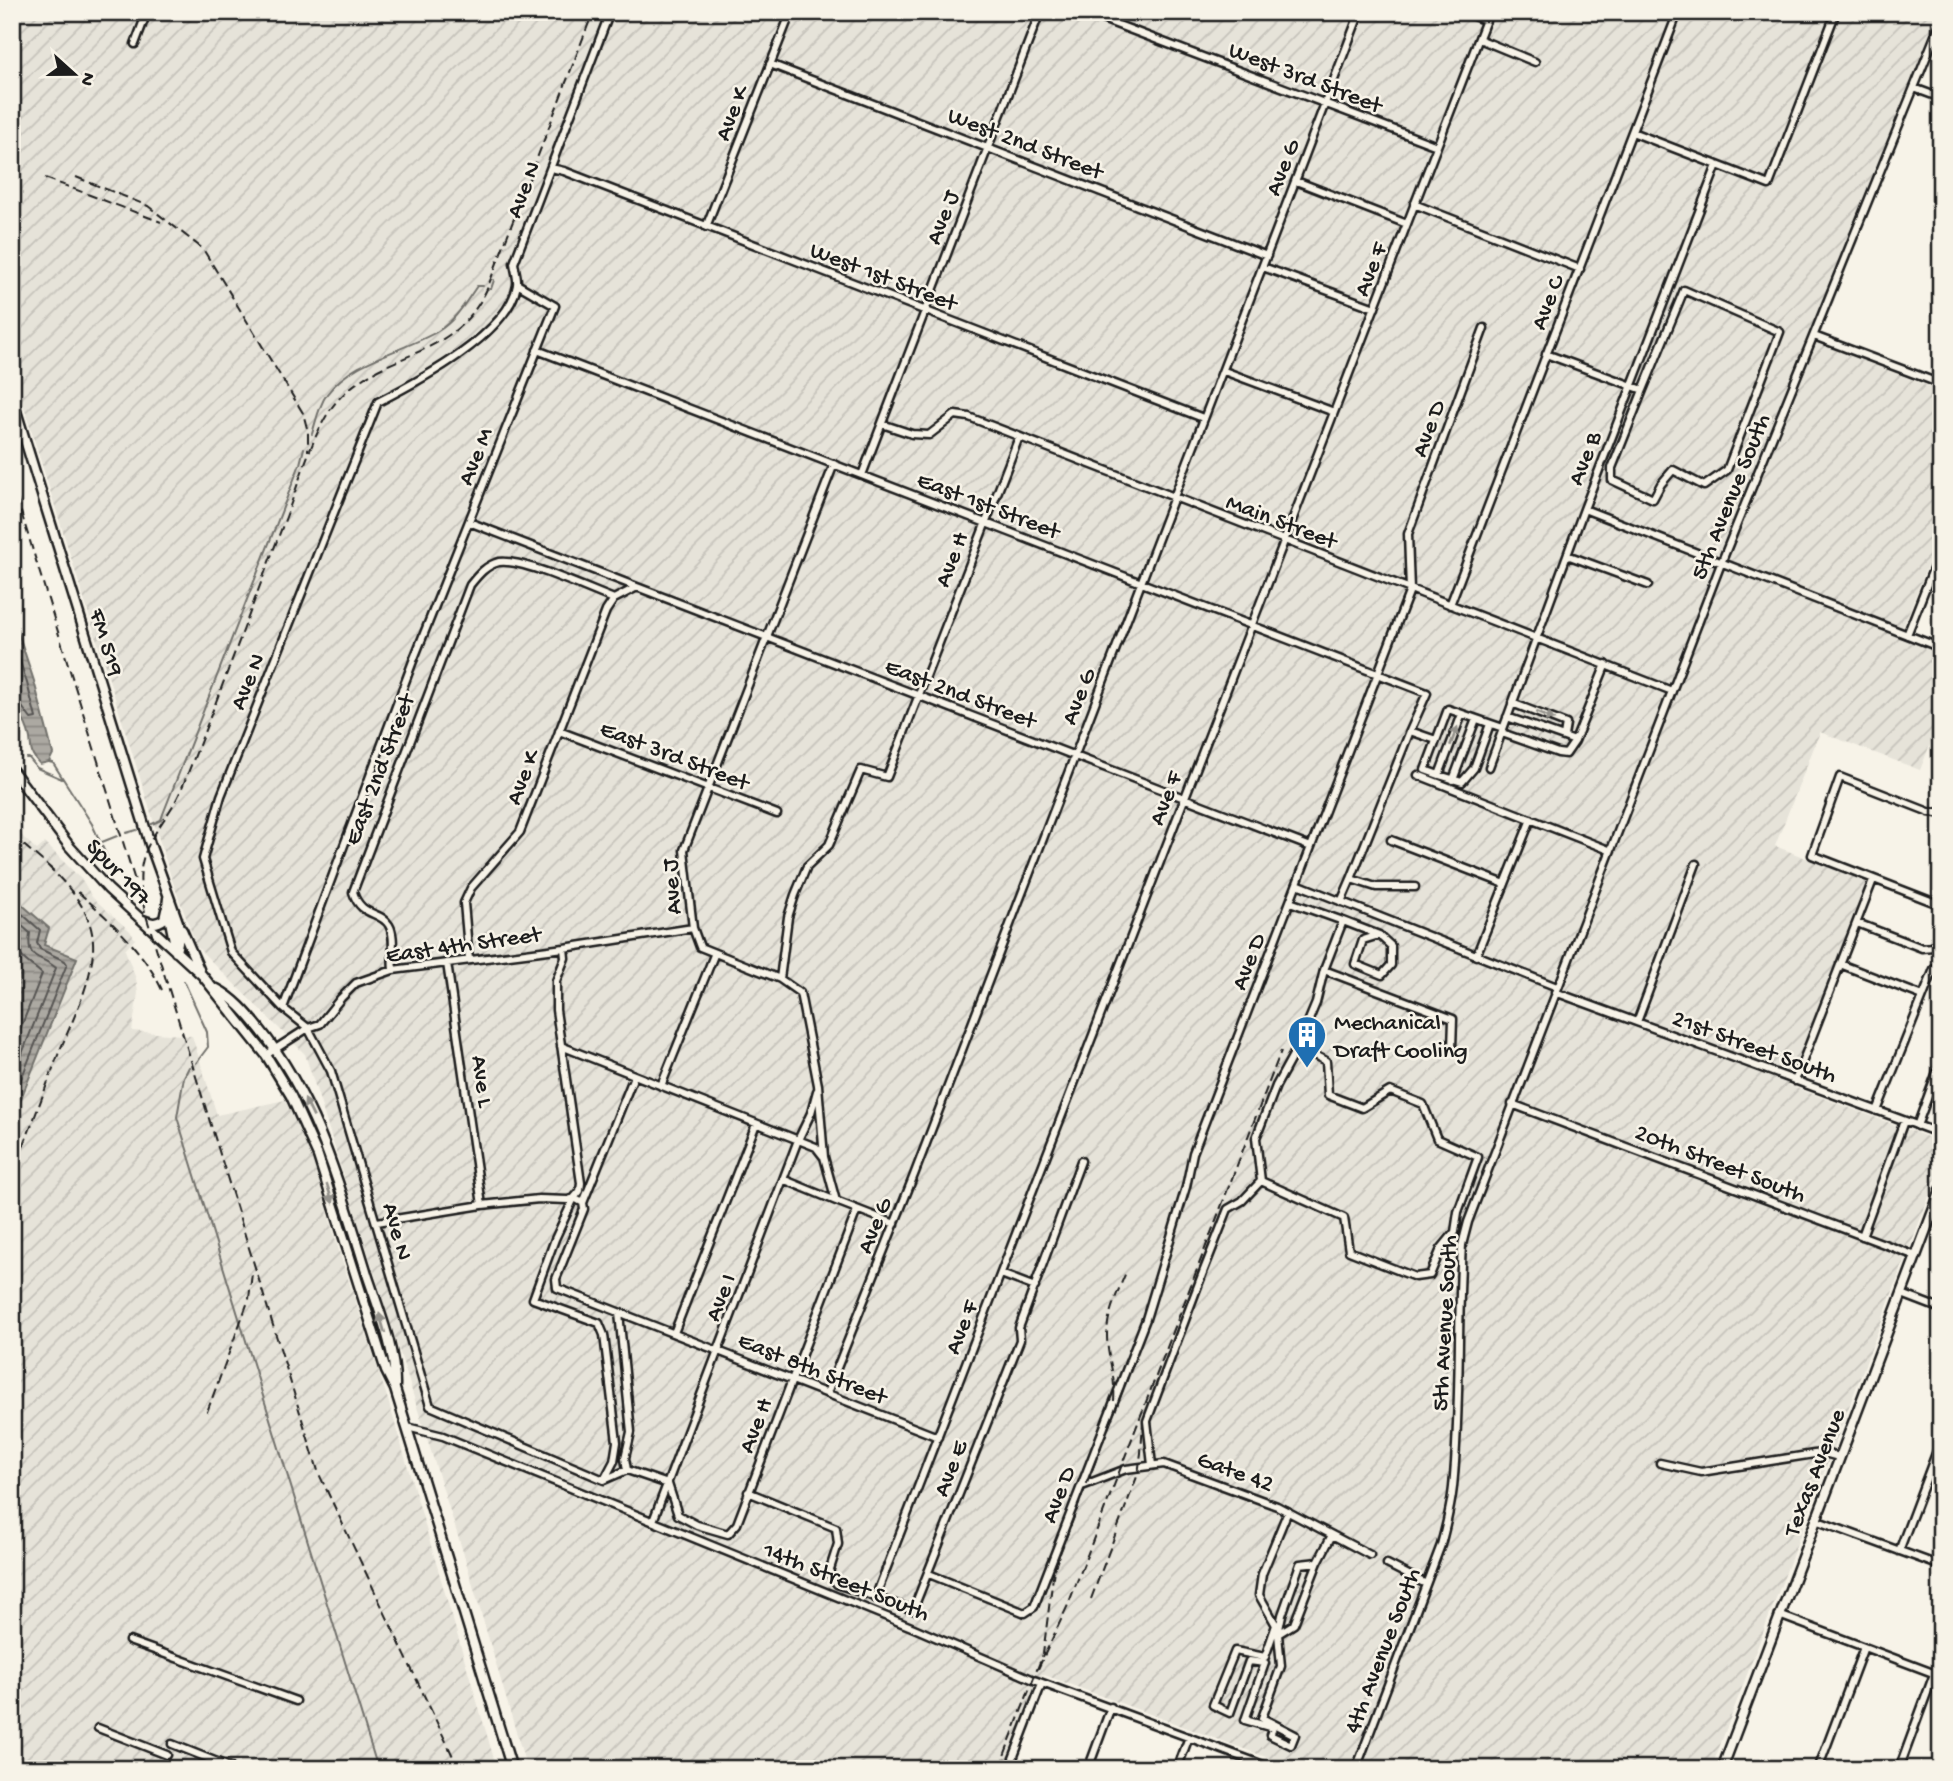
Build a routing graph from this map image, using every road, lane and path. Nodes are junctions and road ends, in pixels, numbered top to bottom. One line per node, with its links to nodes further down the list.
1 (147, 12): 14 (street)
2 (610, 12): 24 (street, Ave N)
3 (790, 12): 16 (street, Ave K)
4 (1040, 12): 22 (street, Ave J)
5 (1084, 12): 19 (street, West 3rd Street)
6 (1360, 12): 19 (street, Ave G)
7 (1463, 12): 11 (street)
8 (1489, 12): 11 (street, Ave F)
9 (1678, 12): 20 (street, Ave C)
10 (1836, 12): 23 (street)
11 (1486, 21): 13 (street, Ave F)
12 (1941, 21): 17 (street, 5th Avenue South)
13 (1479, 39): 15 (street); 21 (street, Ave F)
14 (135, 44)
15 (1535, 62)
16 (770, 64): 22 (street, West 2nd Street); 28 (street, Ave K)
17 (1914, 88): 18 (street); 36 (street, 5th Avenue South)
18 (1941, 98)
19 (1325, 105): 21 (street, West 3rd Street); 25 (street, Ave G)
20 (1632, 132): 23 (street); 31 (street, Ave C)
21 (1437, 146): 26 (street, Ave F)
22 (988, 148): 29 (street, West 2nd Street); 34 (street, Ave J)
23 (1717, 165): 41 (street, Ave B)
24 (551, 169): 28 (street, West 1st Street); 32 (street, Ave N)
25 (1296, 181): 27 (street); 29 (street, Ave G)
26 (1414, 205): 27 (street, Ave F); 31 (street)
27 (1407, 224): 33 (street, Ave F)
28 (706, 227): 34 (street, West 1st Street)
29 (1267, 256): 30 (street, Ave G)
30 (1263, 267): 33 (street); 39 (street, Ave G)
31 (1580, 269): 38 (street, Ave C)
32 (517, 284): 37 (street, Ave M); 130 (street, Ave N)
33 (1375, 308): 44 (street, Ave F)
34 (925, 311): 45 (street, West 1st Street); 46 (street, Ave J)
35 (1485, 328): 61 (street, Ave D)
36 (1814, 336): 40 (street); 57 (street, 5th Avenue South)
37 (537, 350): 48 (street, East 1st Street); 52 (street, Ave M)
38 (1546, 355): 41 (street); 63 (street, Ave C)
39 (1224, 371): 44 (street); 45 (street, Ave G)
40 (1941, 384)
41 (1631, 387): 42 (street); 51 (street, Ave B)
42 (1643, 390): 42 (street)
43 (12, 398): 104 (main road, FM 519 / FM 519)
44 (1334, 412): 54 (street, Ave F)
45 (1203, 418): 50 (street, Ave G)
46 (881, 424): 47 (street, Main Street); 49 (street, Ave J)
47 (1019, 437): 50 (street, Main Street); 53 (street, Ave H)
48 (834, 464): 49 (street, East 1st Street); 66 (street, Ave J)
49 (862, 475): 53 (street, East 1st Street)
50 (1173, 499): 54 (street, Main Street); 58 (street, Ave G)
51 (1584, 509): 56 (street, Ave B); 57 (street)
52 (469, 522): 60 (street, East 2nd Street); 130 (street, Ave M)
53 (984, 523): 58 (street, East 1st Street); 72 (street, Ave H)
54 (1284, 542): 61 (street, Main Street); 64 (street, Ave F)
55 (1941, 549): 65 (street)
56 (1567, 555): 59 (street); 67 (street, Ave B)
57 (1722, 561): 65 (street); 71 (street, 5th Avenue South)
58 (1141, 583): 64 (street, East 1st Street); 84 (street, Ave G)
59 (1648, 585)
60 (637, 587): 62 (street); 66 (street, East 2nd Street)
61 (1410, 590): 63 (street, Main Street); 70 (street, Ave D)
62 (614, 599): 79 (street, Ave K); 123 (street, East 2nd Street)
63 (1450, 605): 67 (street, Main Street)
64 (1252, 626): 70 (street, East 1st Street); 91 (street, Ave F)
65 (1907, 635): 68 (street)
66 (766, 638): 72 (street, East 2nd Street); 90 (street, Ave J)
67 (1536, 639): 69 (street, Main Street); 73 (street, Ave B)
68 (1941, 648)
69 (1606, 664): 71 (street, Main Street); 83 (street)
70 (1377, 674): 80 (street, East 1st Street); 96 (street, Ave D)
71 (1672, 691): 97 (street, 5th Avenue South)
72 (919, 696): 84 (street, East 2nd Street); 126 (street, Ave H)
73 (1513, 703): 75 (street, Ave B); 81 (street, one-way to 81)
74 (1462, 714): 76 (street); 82 (street); 88 (street, one-way to 74)
75 (1507, 717): 78 (street, Ave B); 81 (street)
76 (1476, 719): 77 (street); 89 (street)
77 (1490, 724): 78 (street); 89 (street)
78 (1503, 730): 83 (street); 85 (street, Ave B)
79 (559, 731): 90 (street, East 3rd Street); 119 (street, Ave K)
80 (1410, 731): 82 (street); 99 (street)
81 (1564, 736): 83 (street)
82 (1436, 740): 88 (street)
83 (1575, 741)
84 (1074, 757): 91 (street, East 2nd Street); 161 (street, Ave G)
85 (1489, 766)
86 (12, 770): 108 (main road, Spur 197)
87 (1418, 775): 94 (street)
88 (1439, 775): 89 (street)
89 (1453, 780)
90 (708, 788): 93 (street, East 3rd Street); 112 (street, Ave J)
91 (1185, 800): 96 (street, East 2nd Street); 164 (street, Ave F)
92 (1941, 811): 100 (street)
93 (777, 814)
94 (1531, 819): 97 (street); 102 (street)
95 (1391, 840): 102 (street)
96 (1311, 847): 101 (street, Ave D)
97 (1609, 850): 128 (street, 5th Avenue South)
98 (1696, 864): 131 (street)
99 (1351, 879): 103 (street); 106 (street)
100 (1873, 880): 107 (street); 111 (street)
101 (1297, 884): 105 (street, Ave D); 106 (street, 21st Street South)
102 (1505, 884): 118 (street)
103 (1415, 887)
104 (167, 902): 108 (main road); 110 (main road, FM 519 / FM 519); 116 (main road, FM 519 / FM 519)
105 (1290, 902): 109 (street); 183 (street, Ave D)
106 (1342, 902): 118 (street, 21st Street South)
107 (1941, 905)
108 (139, 918): 116 (main road, Spur 197)
109 (1343, 921): 113 (street); 124 (street)
110 (178, 922): 116 (main road, FM 519 / FM 519); 125 (main road)
111 (1857, 923): 114 (street); 121 (street)
112 (693, 928): 115 (street, East 4th Street); 117 (street, Ave J)
113 (1379, 935): 113 (street)
114 (1941, 939)
115 (564, 948): 119 (street, East 4th Street); 134 (street)
116 (176, 952): 125 (main road, Spur 197)
117 (714, 955): 126 (street); 141 (street)
118 (1476, 956): 128 (street, 21st Street South)
119 (469, 960): 120 (street, East 4th Street)
120 (447, 962): 123 (street, East 4th Street); 158 (street, Ave L)
121 (1840, 964): 129 (street); 140 (street)
122 (1934, 969): 129 (street)
123 (393, 970): 132 (street, East 4th Street)
124 (1324, 970): 133 (street); 135 (street)
125 (202, 975): 127 (main road, Spur 197)
126 (780, 979): 142 (street)
127 (214, 987): 136 (main road); 137 (main road)
128 (1556, 989): 131 (street, 21st Street South); 143 (street, 5th Avenue South)
129 (1923, 996): 144 (street)
130 (284, 1008): 132 (street, Ave N)
131 (1636, 1022): 140 (street, 21st Street South)
132 (307, 1028): 136 (street, East 4th Street); 160 (street, Ave N)
133 (1299, 1044): 153 (street); 153 (street)
134 (561, 1046): 139 (street); 155 (street)
135 (1452, 1048)
136 (275, 1049): 137 (street, East 4th Street); 172 (main road, one-way to 136)
137 (266, 1055): 172 (main road, one-way to 172)
138 (1941, 1061): 147 (street)
139 (634, 1076): 141 (street); 157 (street)
140 (1795, 1081): 144 (street, 21st Street South)
141 (662, 1086): 146 (street)
142 (818, 1086): 149 (street, Ave I); 150 (street)
143 (1512, 1104): 162 (street, 20th Street South); 189 (street, 5th Avenue South)
144 (1877, 1111): 145 (street, 21st Street South)
145 (1904, 1121): 147 (street, 21st Street South); 162 (street)
146 (757, 1124): 149 (street); 169 (street)
147 (1917, 1125): 148 (street, 21st Street South)
148 (1941, 1134)
149 (798, 1140): 150 (street); 152 (street, Ave I)
150 (824, 1157): 156 (street)
151 (1081, 1161): 165 (street, Ave E)
152 (785, 1180): 156 (street); 170 (street, Ave I)
153 (1261, 1181): 179 (street)
154 (1941, 1190): 163 (main road, Texas Avenue)
155 (574, 1198): 157 (street); 158 (street); 181 (street)
156 (836, 1201): 159 (street)
157 (583, 1203): 168 (street, East 8th Street)
158 (482, 1205): 160 (street)
159 (857, 1210): 161 (street); 171 (street, Ave H)
160 (377, 1222): 181 (street, Ave N)
161 (895, 1224): 173 (street, Ave G)
162 (1862, 1236): 163 (street, 20th Street South)
163 (1916, 1256): 166 (main road, Texas Avenue)
164 (1001, 1274): 165 (street); 175 (street, Ave F)
165 (1035, 1287): 195 (street, Ave E)
166 (1902, 1294): 167 (street); 177 (main road, Texas Avenue)
167 (1941, 1309)
168 (619, 1312): 169 (street, East 8th Street); 180 (street)
169 (674, 1333): 170 (street, East 8th Street)
170 (719, 1350): 171 (street, East 8th Street); 182 (street, Ave I)
171 (793, 1380): 173 (street, East 8th Street); 184 (street, Ave H)
172 (395, 1389): 174 (main road)
173 (827, 1393): 175 (street, East 8th Street)
174 (407, 1427): 187 (street, 14th Street South); 213 (main road)
175 (938, 1437): 197 (street, Ave F)
176 (1941, 1440): 190 (street)
177 (1839, 1457): 178 (street); 186 (main road, Texas Avenue)
178 (1660, 1464)
179 (1152, 1465): 183 (street, Gate 42); 185 (street, Gate 42)
180 (628, 1470): 181 (street); 182 (street)
181 (604, 1480)
182 (668, 1484): 184 (street, Ave H); 187 (street, Ave I)
183 (1082, 1486): 195 (street, Ave D)
184 (748, 1492): 197 (street)
185 (1288, 1511): 188 (street, Gate 42); 199 (street)
186 (1815, 1520): 190 (street); 198 (main road, Texas Avenue)
187 (653, 1521): 203 (street, 14th Street South)
188 (1332, 1535): 191 (street, Gate 42); 192 (street)
189 (1441, 1545): 196 (street, 4th Avenue South)
190 (1899, 1551): 194 (street)
191 (1370, 1555)
192 (1318, 1562): 199 (street); 199 (street)
193 (1387, 1564): 196 (street)
194 (1941, 1566)
195 (929, 1574): 197 (street, Ave E)
196 (1426, 1584): 217 (street, 4th Avenue South)
197 (875, 1598)
198 (1779, 1615): 201 (street); 212 (main road, Texas Avenue)
199 (1278, 1634)
200 (129, 1642): 204 (street)
201 (1864, 1647): 202 (street); 218 (street)
202 (1938, 1675): 219 (street)
203 (1042, 1683): 205 (street, 14th Street South); 214 (street)
204 (296, 1701)
205 (1111, 1707): 207 (street, 14th Street South); 215 (street)
206 (98, 1728): 209 (street)
207 (1189, 1737): 211 (street, 14th Street South); 216 (street)
208 (172, 1744): 210 (street)
209 (167, 1755)
210 (230, 1767)
211 (1270, 1768)
212 (1723, 1768)
213 (512, 1769)
214 (1009, 1769)
215 (1088, 1769)
216 (1177, 1769)
217 (1356, 1769)
218 (1818, 1769)
219 (1899, 1769)

